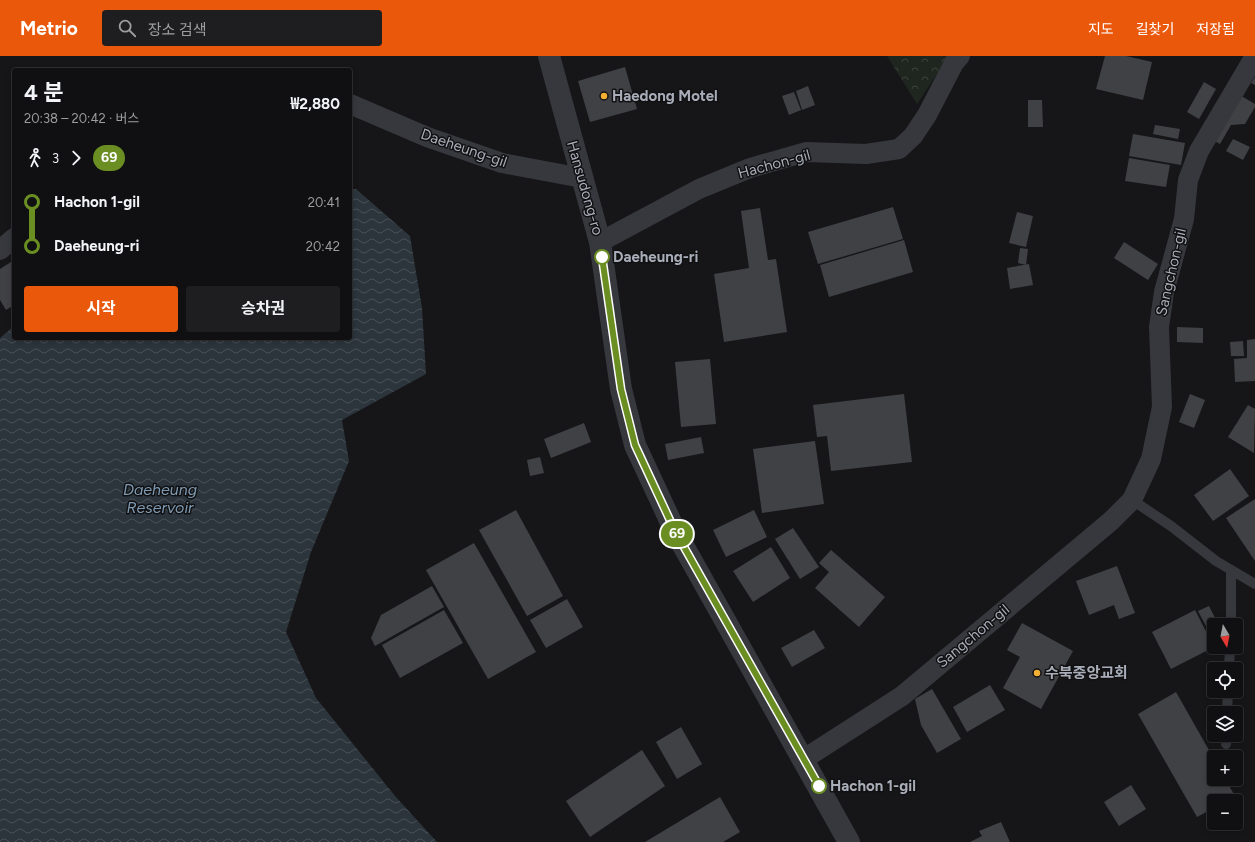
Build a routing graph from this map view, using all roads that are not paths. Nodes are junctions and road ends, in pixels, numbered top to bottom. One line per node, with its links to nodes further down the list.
1 (548, 56): 5 (street, Hansudong-ro)
2 (960, 56): 7 (street, Hachon-gil)
3 (1255, 56): 9 (street, Sangchon-gil)
4 (352, 105): 5 (street, Daeheung-gil)
5 (582, 178): 7 (street, Hansudong-ro)
6 (12, 240): 8 (street)
7 (600, 242): 13 (street, Hansudong-ro)
8 (0, 250)
9 (1132, 500): 10 (lane); 13 (street, Sangchon-gil)
10 (1231, 570): 11 (lane); 12 (lane)
11 (1255, 584)
12 (1231, 618)
13 (804, 759): 14 (street, Hansudong-ro)
14 (849, 842)

